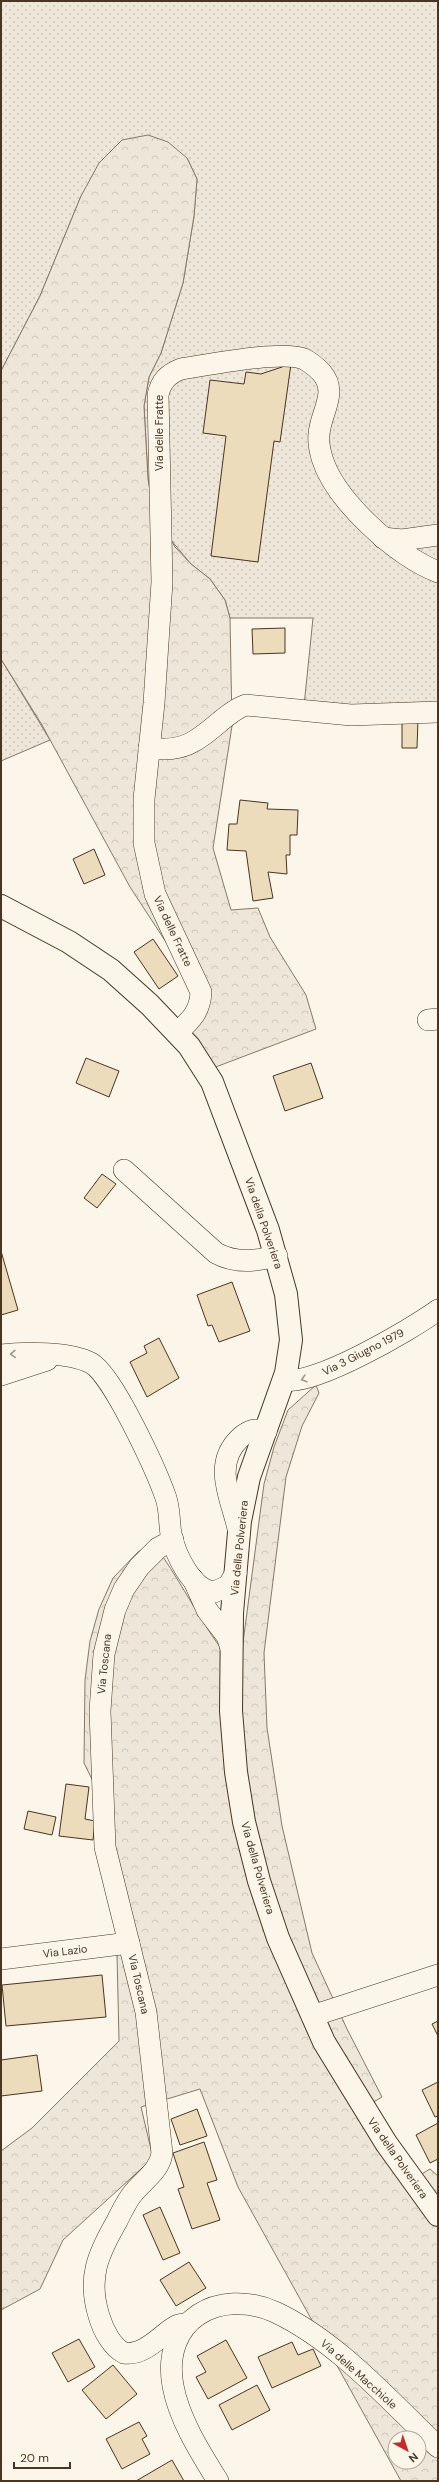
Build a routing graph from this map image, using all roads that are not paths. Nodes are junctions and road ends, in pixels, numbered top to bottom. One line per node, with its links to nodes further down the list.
1 (438, 535): 2 (street)
2 (382, 538): 3 (street, Via delle Fratte); 5 (street, Via delle Fratte)
3 (438, 572)
4 (438, 712): 5 (street)
5 (149, 748): 7 (street, Via delle Fratte)
6 (1, 906): 7 (main road, Via della Polveriera)
7 (177, 1033): 9 (main road, Via della Polveriera)
8 (124, 1170): 9 (street)
9 (277, 1256): 14 (main road, Via della Polveriera)
10 (438, 1310): 14 (street, Via 3 Giugno 1979, one-way to 14)
11 (1, 1355): 12 (street, one-way to 11)
12 (80, 1359): 13 (street); 15 (street)
13 (1, 1375)
14 (284, 1380): 16 (main road, Via della Polveriera)
15 (173, 1540): 17 (street); 20 (street, Via Toscana)
16 (236, 1573): 17 (street); 18 (main road, Via della Polveriera)
17 (199, 1588): 18 (street); 19 (street)
18 (232, 1612): 19 (main road, Via della Polveriera)
19 (231, 1648): 23 (main road, Via della Polveriera)
20 (129, 1944): 21 (street, Via Lazio); 25 (street, Via Toscana)
21 (1, 1959)
22 (438, 1975): 23 (street)
23 (312, 2016): 24 (main road, Via della Polveriera)
24 (438, 2215)
25 (186, 2325): 26 (street, Via delle Macchiole); 27 (street, Via delle Macchiole)
26 (438, 2446)
27 (218, 2481)

